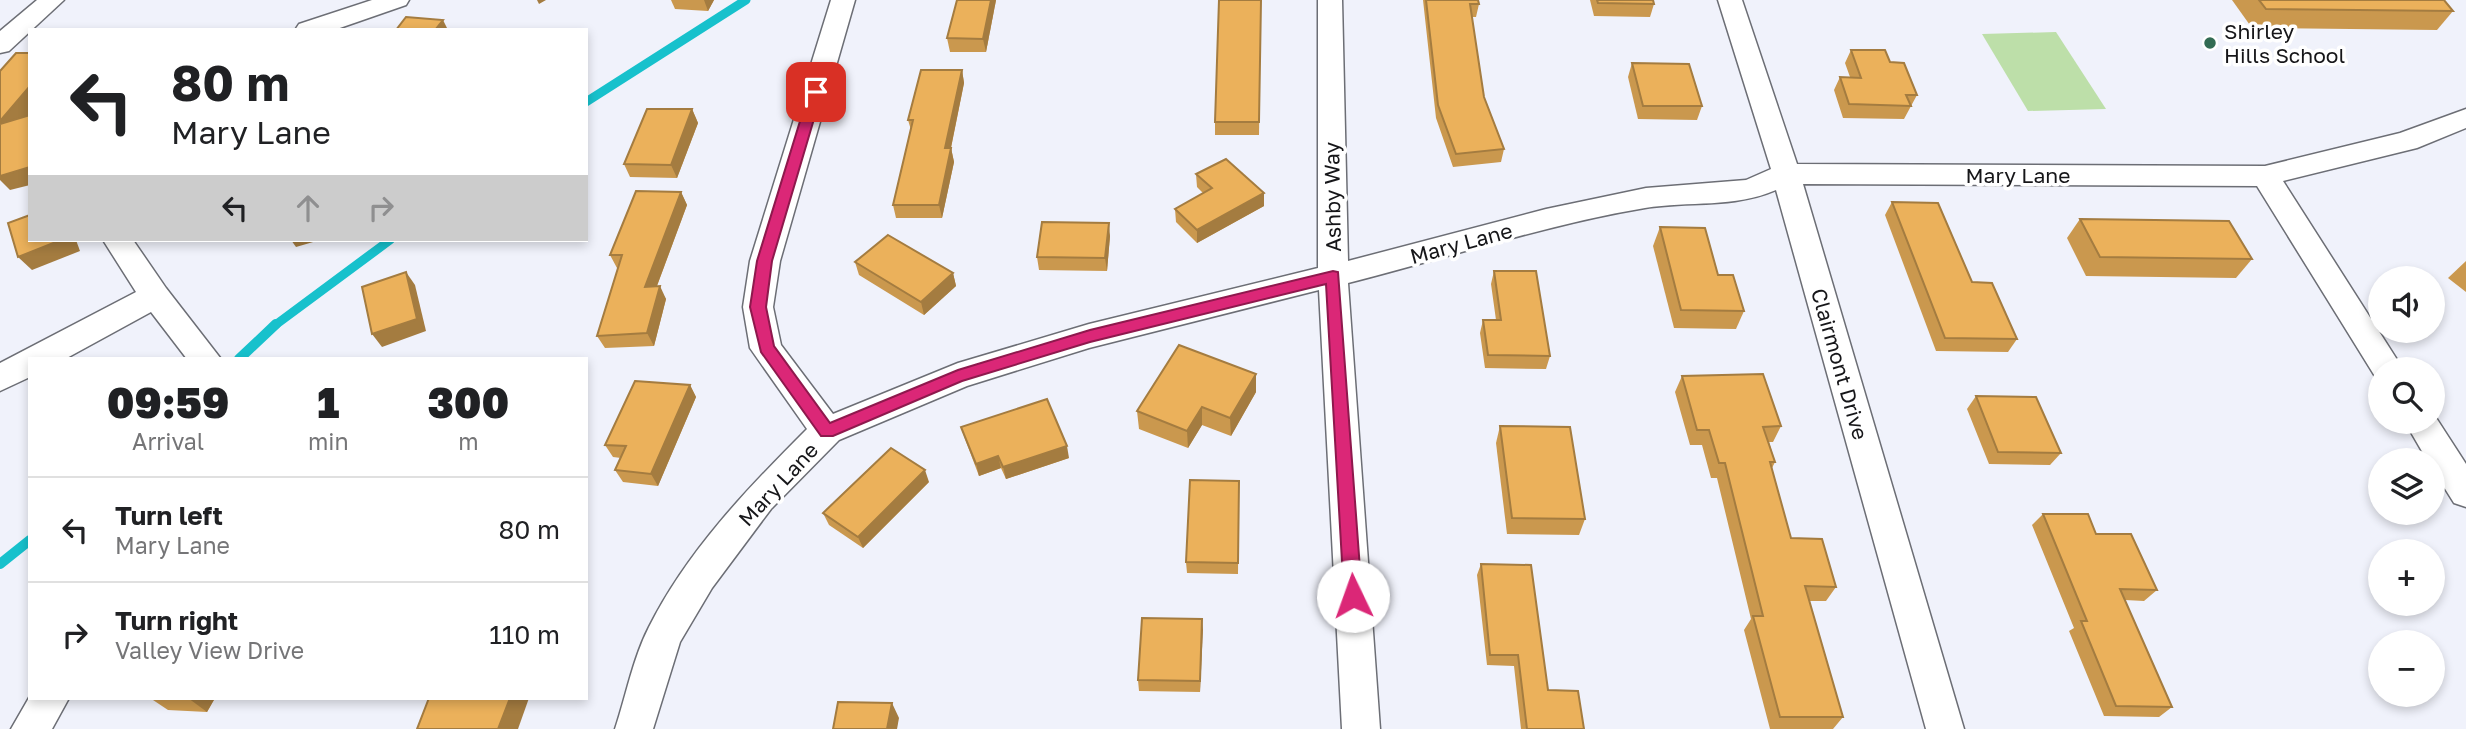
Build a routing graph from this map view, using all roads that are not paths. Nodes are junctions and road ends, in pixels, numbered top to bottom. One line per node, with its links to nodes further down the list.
1 (52, 0): 7 (street)
2 (397, 0): 6 (street)
3 (843, 0): 19 (street)
4 (1330, 0): 12 (street, Ashby Way)
5 (1730, 0): 9 (street, Clairmont Drive)
6 (314, 28)
7 (0, 45)
8 (2466, 118): 10 (street, Mary Lane)
9 (1786, 174): 10 (street, Mary Lane); 12 (street, Mary Lane); 26 (street, Clairmont Drive)
10 (2265, 176): 16 (street)
11 (119, 242): 13 (street)
12 (1333, 276): 19 (street, Mary Lane); 25 (street, Ashby Way)
13 (155, 296): 14 (street); 15 (street)
14 (41, 357)
15 (203, 357)
16 (2379, 357)
17 (28, 363): 18 (street)
18 (0, 378)
19 (827, 431): 24 (street, Mary Lane)
20 (2429, 434): 21 (street)
21 (2466, 493)
22 (49, 700): 23 (street)
23 (30, 729)
24 (634, 729)
25 (1361, 729)
26 (1945, 729)

